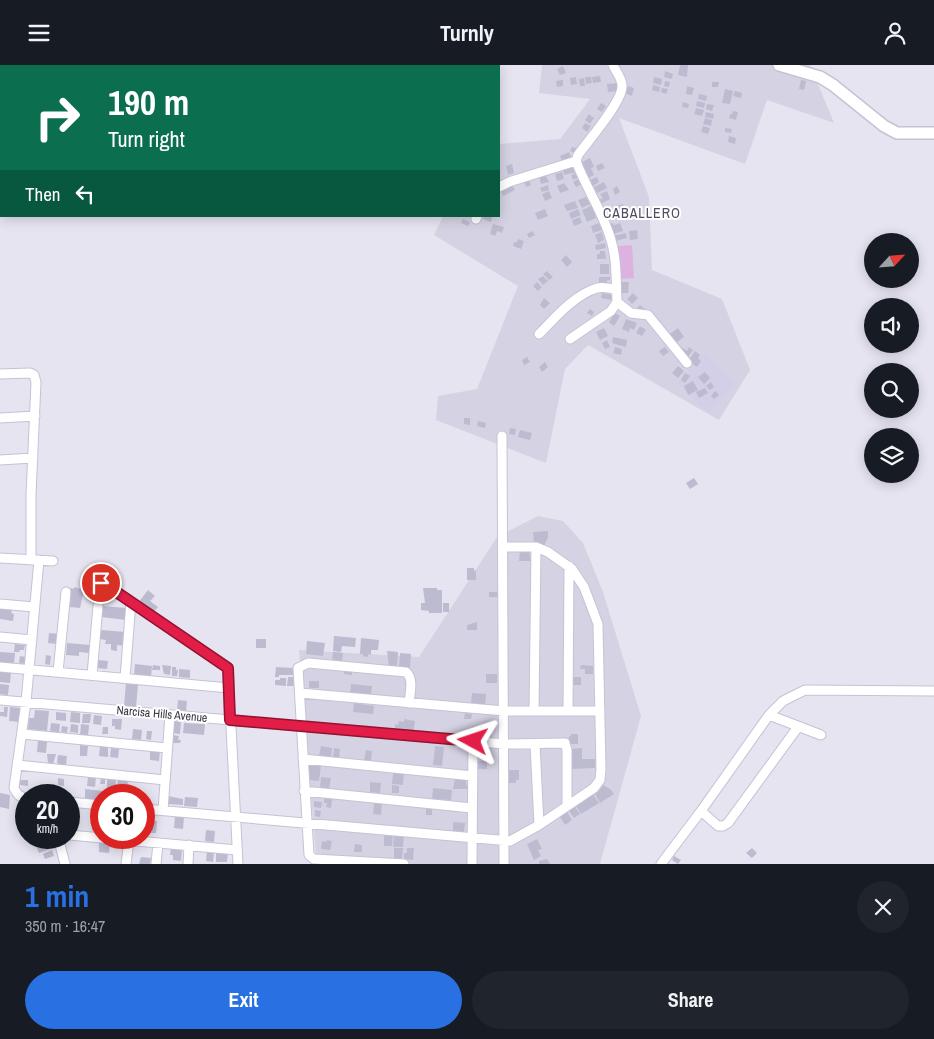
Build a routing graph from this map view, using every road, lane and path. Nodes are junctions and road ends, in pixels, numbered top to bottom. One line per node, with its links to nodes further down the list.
1 (612, 65): 4 (street)
2 (779, 65): 3 (street)
3 (934, 133)
4 (576, 161): 5 (street); 6 (street)
5 (500, 187)
6 (616, 290): 7 (street); 8 (street)
7 (617, 302): 9 (street); 10 (street)
8 (539, 334)
9 (570, 339)
10 (687, 363)
11 (0, 374): 12 (street)
12 (35, 416): 13 (street); 15 (street)
13 (0, 418)
14 (502, 436): 17 (street)
15 (33, 458): 16 (street); 20 (street)
16 (0, 460)
17 (503, 547): 18 (street); 42 (street)
18 (536, 547): 22 (street); 43 (street)
19 (0, 558): 20 (street)
20 (35, 560): 21 (street); 28 (street)
21 (53, 561)
22 (569, 567): 44 (street); 45 (street)
23 (86, 581): 25 (street)
24 (66, 592): 33 (street)
25 (132, 602): 35 (street); 36 (street)
26 (0, 604): 28 (street)
27 (98, 606): 34 (street)
28 (34, 607): 30 (street)
29 (0, 637): 30 (street)
30 (32, 640): 32 (street)
31 (0, 667): 32 (street)
32 (29, 669): 33 (street); 40 (street)
33 (58, 672): 34 (street)
34 (92, 675): 35 (street)
35 (126, 678): 36 (street)
36 (229, 687): 48 (street)
37 (934, 691): 47 (street)
38 (300, 693): 41 (street); 41 (street); 49 (street)
39 (0, 699): 40 (street, Narcisa Hills Avenue)
40 (26, 702): 46 (street, Narcisa Hills Avenue); 51 (street)
41 (409, 703): 42 (street)
42 (504, 711): 43 (street); 54 (street)
43 (534, 711): 44 (street)
44 (568, 711): 45 (street)
45 (600, 711): 63 (street)
46 (170, 715): 48 (street, Narcisa Hills Avenue); 56 (street)
47 (768, 715): 50 (street); 67 (street)
48 (230, 720): 49 (street, Narcisa Hills Avenue); 68 (street)
49 (301, 726): 53 (street, Narcisa Hills Avenue); 57 (street)
50 (798, 727): 52 (street); 67 (street)
51 (22, 734): 56 (street); 58 (street)
52 (821, 735)
53 (473, 741): 54 (street, Narcisa Hills Avenue); 59 (street)
54 (504, 744): 55 (street, Narcisa Hills Avenue); 72 (street)
55 (536, 745): 63 (street, Narcisa Hills Avenue); 70 (street)
56 (167, 748): 60 (street)
57 (303, 759): 59 (street); 62 (street)
58 (17, 765): 60 (street); 61 (street)
59 (473, 776): 64 (street)
60 (165, 780): 66 (street)
61 (15, 789)
62 (304, 791): 64 (street); 69 (street)
63 (567, 806): 70 (street)
64 (472, 808): 71 (street)
65 (155, 810): 66 (street)
66 (163, 810): 68 (street)
67 (701, 811): 87 (street)
68 (235, 817): 69 (street); 78 (street)
69 (307, 824): 71 (street); 84 (street)
70 (539, 825): 72 (street)
71 (472, 838): 72 (street); 85 (street)
72 (504, 841): 86 (street)
73 (155, 843): 74 (street)
74 (158, 843): 75 (street); 81 (street)
75 (189, 845): 78 (street); 82 (street)
76 (61, 849): 79 (street)
77 (128, 849): 80 (street)
78 (237, 849): 83 (street)
79 (65, 864)
80 (126, 864)
81 (156, 864)
82 (188, 864)
83 (238, 864)
84 (404, 864)
85 (472, 864)
86 (504, 864)
87 (661, 864)

